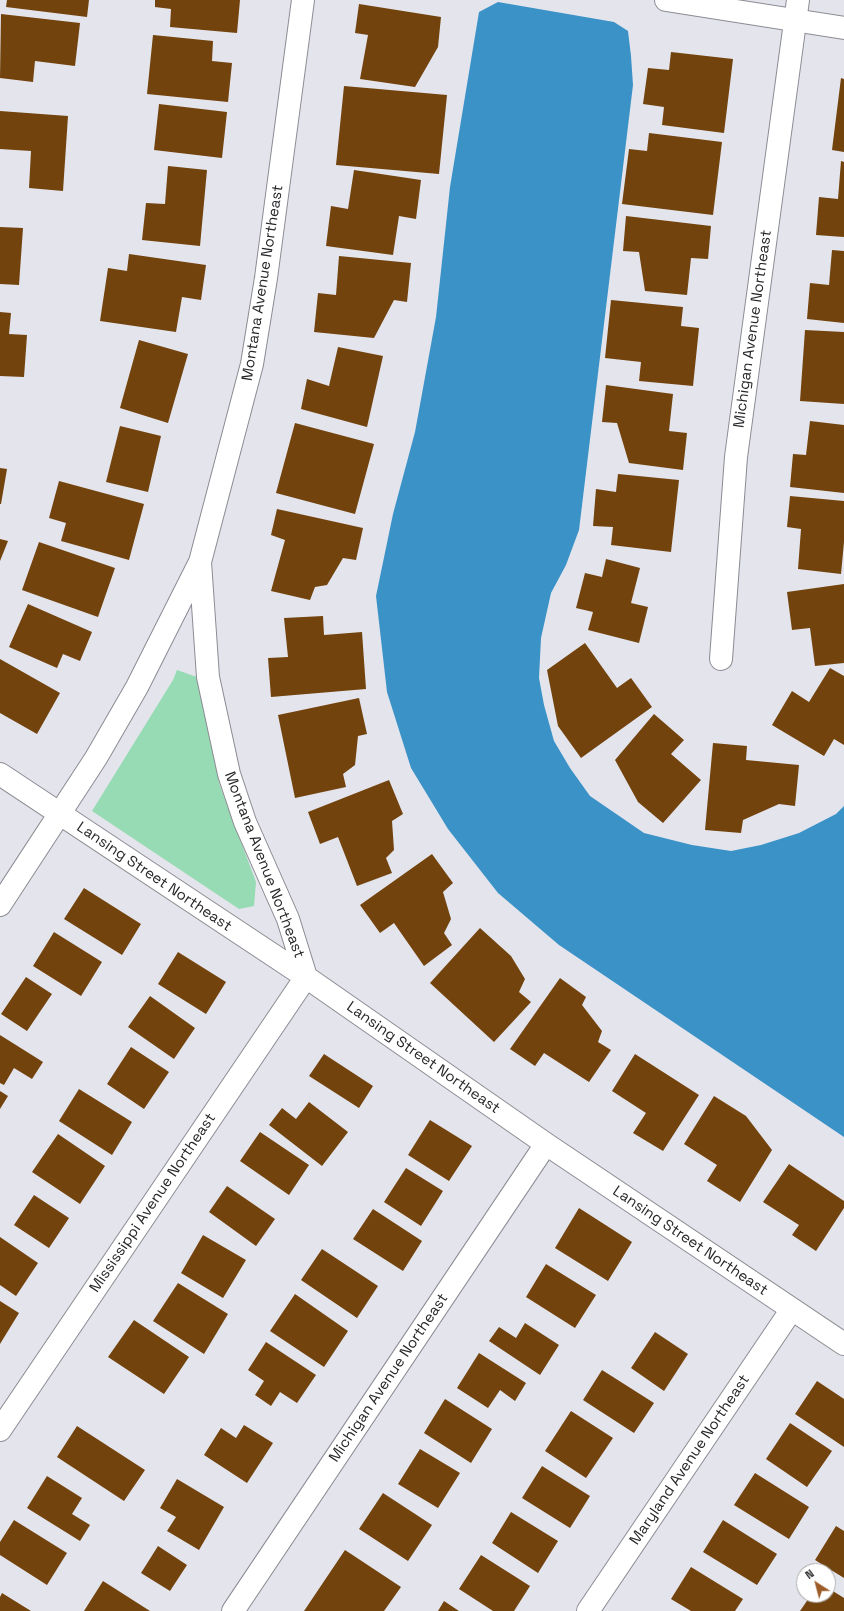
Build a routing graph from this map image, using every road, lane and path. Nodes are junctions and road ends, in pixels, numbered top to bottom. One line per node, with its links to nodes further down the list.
1 (303, 0): 5 (street, Montana Avenue Northeast)
2 (666, 0): 3 (street)
3 (796, 10): 4 (street); 6 (street, Michigan Avenue Northeast)
4 (844, 28)
5 (200, 562): 8 (street, Montana Avenue Northeast); 10 (street, Montana Avenue Northeast)
6 (721, 659)
7 (0, 774): 8 (street, Lansing Street Northeast)
8 (61, 814): 9 (street, Montana Avenue Northeast); 10 (street, Lansing Street Northeast)
9 (0, 905)
10 (306, 977): 11 (street, Lansing Street Northeast); 14 (street, Mississippi Avenue Northeast)
11 (546, 1144): 12 (street, Lansing Street Northeast); 15 (street, Michigan Avenue Northeast)
12 (792, 1310): 13 (street, Lansing Street Northeast); 16 (street, Maryland Avenue Northeast)
13 (844, 1344)
14 (0, 1430)
15 (232, 1611)
16 (588, 1611)

